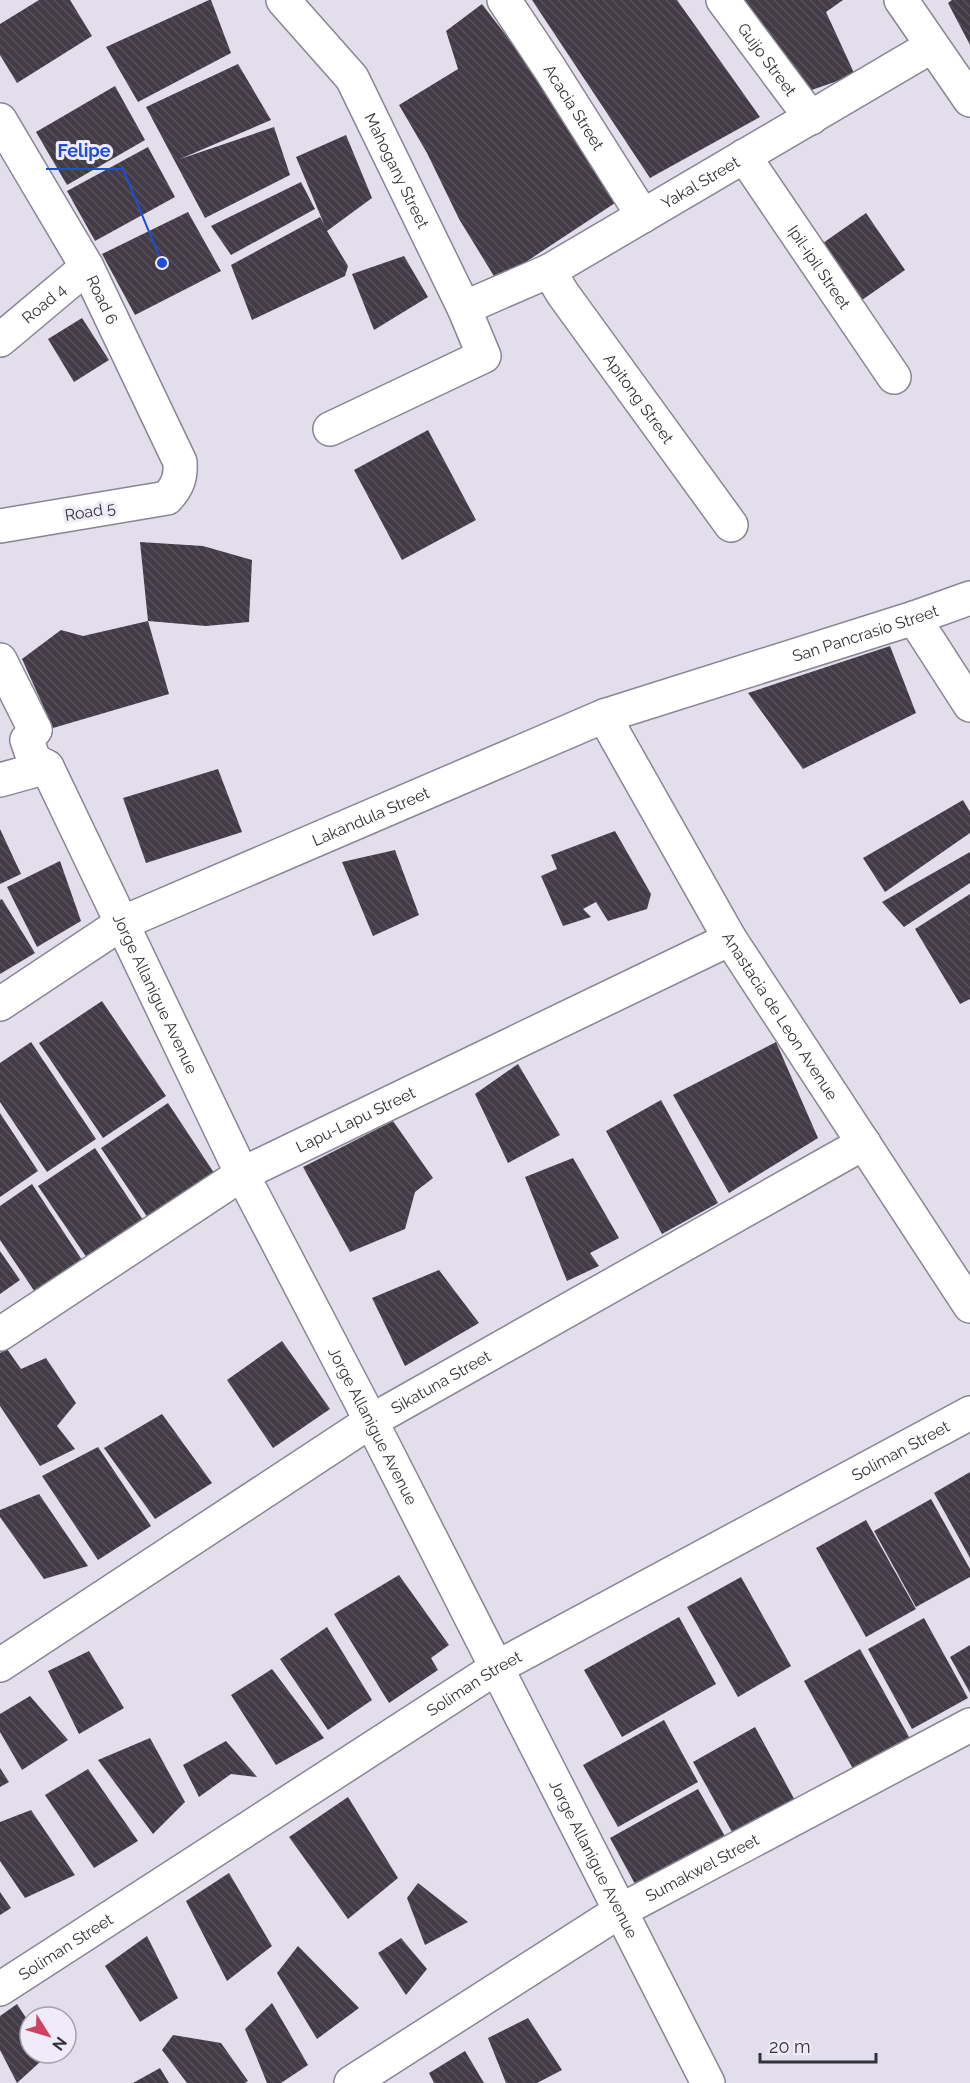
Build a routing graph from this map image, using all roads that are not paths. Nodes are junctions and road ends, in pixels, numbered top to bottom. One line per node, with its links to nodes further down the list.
1 (283, 0): 13 (street, Mahogany Street)
2 (504, 0): 10 (street, Acacia Street)
3 (723, 0): 7 (street, Guijo Street)
4 (901, 0): 5 (street)
5 (932, 46): 6 (street); 7 (street, Yakal Street)
6 (970, 100)
7 (811, 118): 9 (street, Yakal Street)
8 (0, 120): 11 (street, Road 6)
9 (744, 156): 10 (street, Yakal Street); 15 (street, Ipil-ipil Street)
10 (643, 216): 12 (street, Yakal Street)
11 (87, 267): 14 (street, Road 4); 17 (street, Road 6)
12 (549, 271): 13 (street, Yakal Street); 18 (street, Apitong Street)
13 (464, 308): 16 (street, Mahogany Street)
14 (0, 340)
15 (894, 378)
16 (330, 429)
17 (176, 488): 19 (street, Road 5)
18 (731, 525)
19 (0, 526)
20 (970, 598): 21 (street, San Pancrasio Street)
21 (914, 618): 23 (street, San Pancrasio Street); 24 (street)
22 (0, 660): 26 (street, Jorge Allanigue Avenue)
23 (759, 667): 25 (street, Lakandula Street)
24 (970, 705)
25 (604, 716): 28 (street, Lakandula Street); 29 (street, Anastacia de Leon Avenue)
26 (40, 748): 27 (street); 28 (street, Jorge Allanigue Avenue)
27 (0, 780)
28 (122, 922): 30 (street, Lakandula Street); 32 (street, Jorge Allanigue Avenue)
29 (730, 939): 31 (street, Anastacia de Leon Avenue); 32 (street, Lapu-Lapu Street)
30 (0, 1004)
31 (864, 1143): 33 (street, Anastacia de Leon Avenue); 36 (street, Sikatuna Street)
32 (242, 1174): 34 (street, Lapu-Lapu Street); 36 (street, Jorge Allanigue Avenue)
33 (970, 1306)
34 (0, 1334)
35 (970, 1413): 38 (street, Soliman Street)
36 (371, 1421): 37 (street, Sikatuna Street); 38 (street, Jorge Allanigue Avenue)
37 (0, 1665)
38 (496, 1668): 40 (street, Jorge Allanigue Avenue); 41 (street, Soliman Street)
39 (970, 1725): 40 (street, Sumakwel Street)
40 (620, 1911): 42 (street, Sumakwel Street); 43 (street, Jorge Allanigue Avenue)
41 (0, 1989)
42 (351, 2083)
43 (708, 2083)

